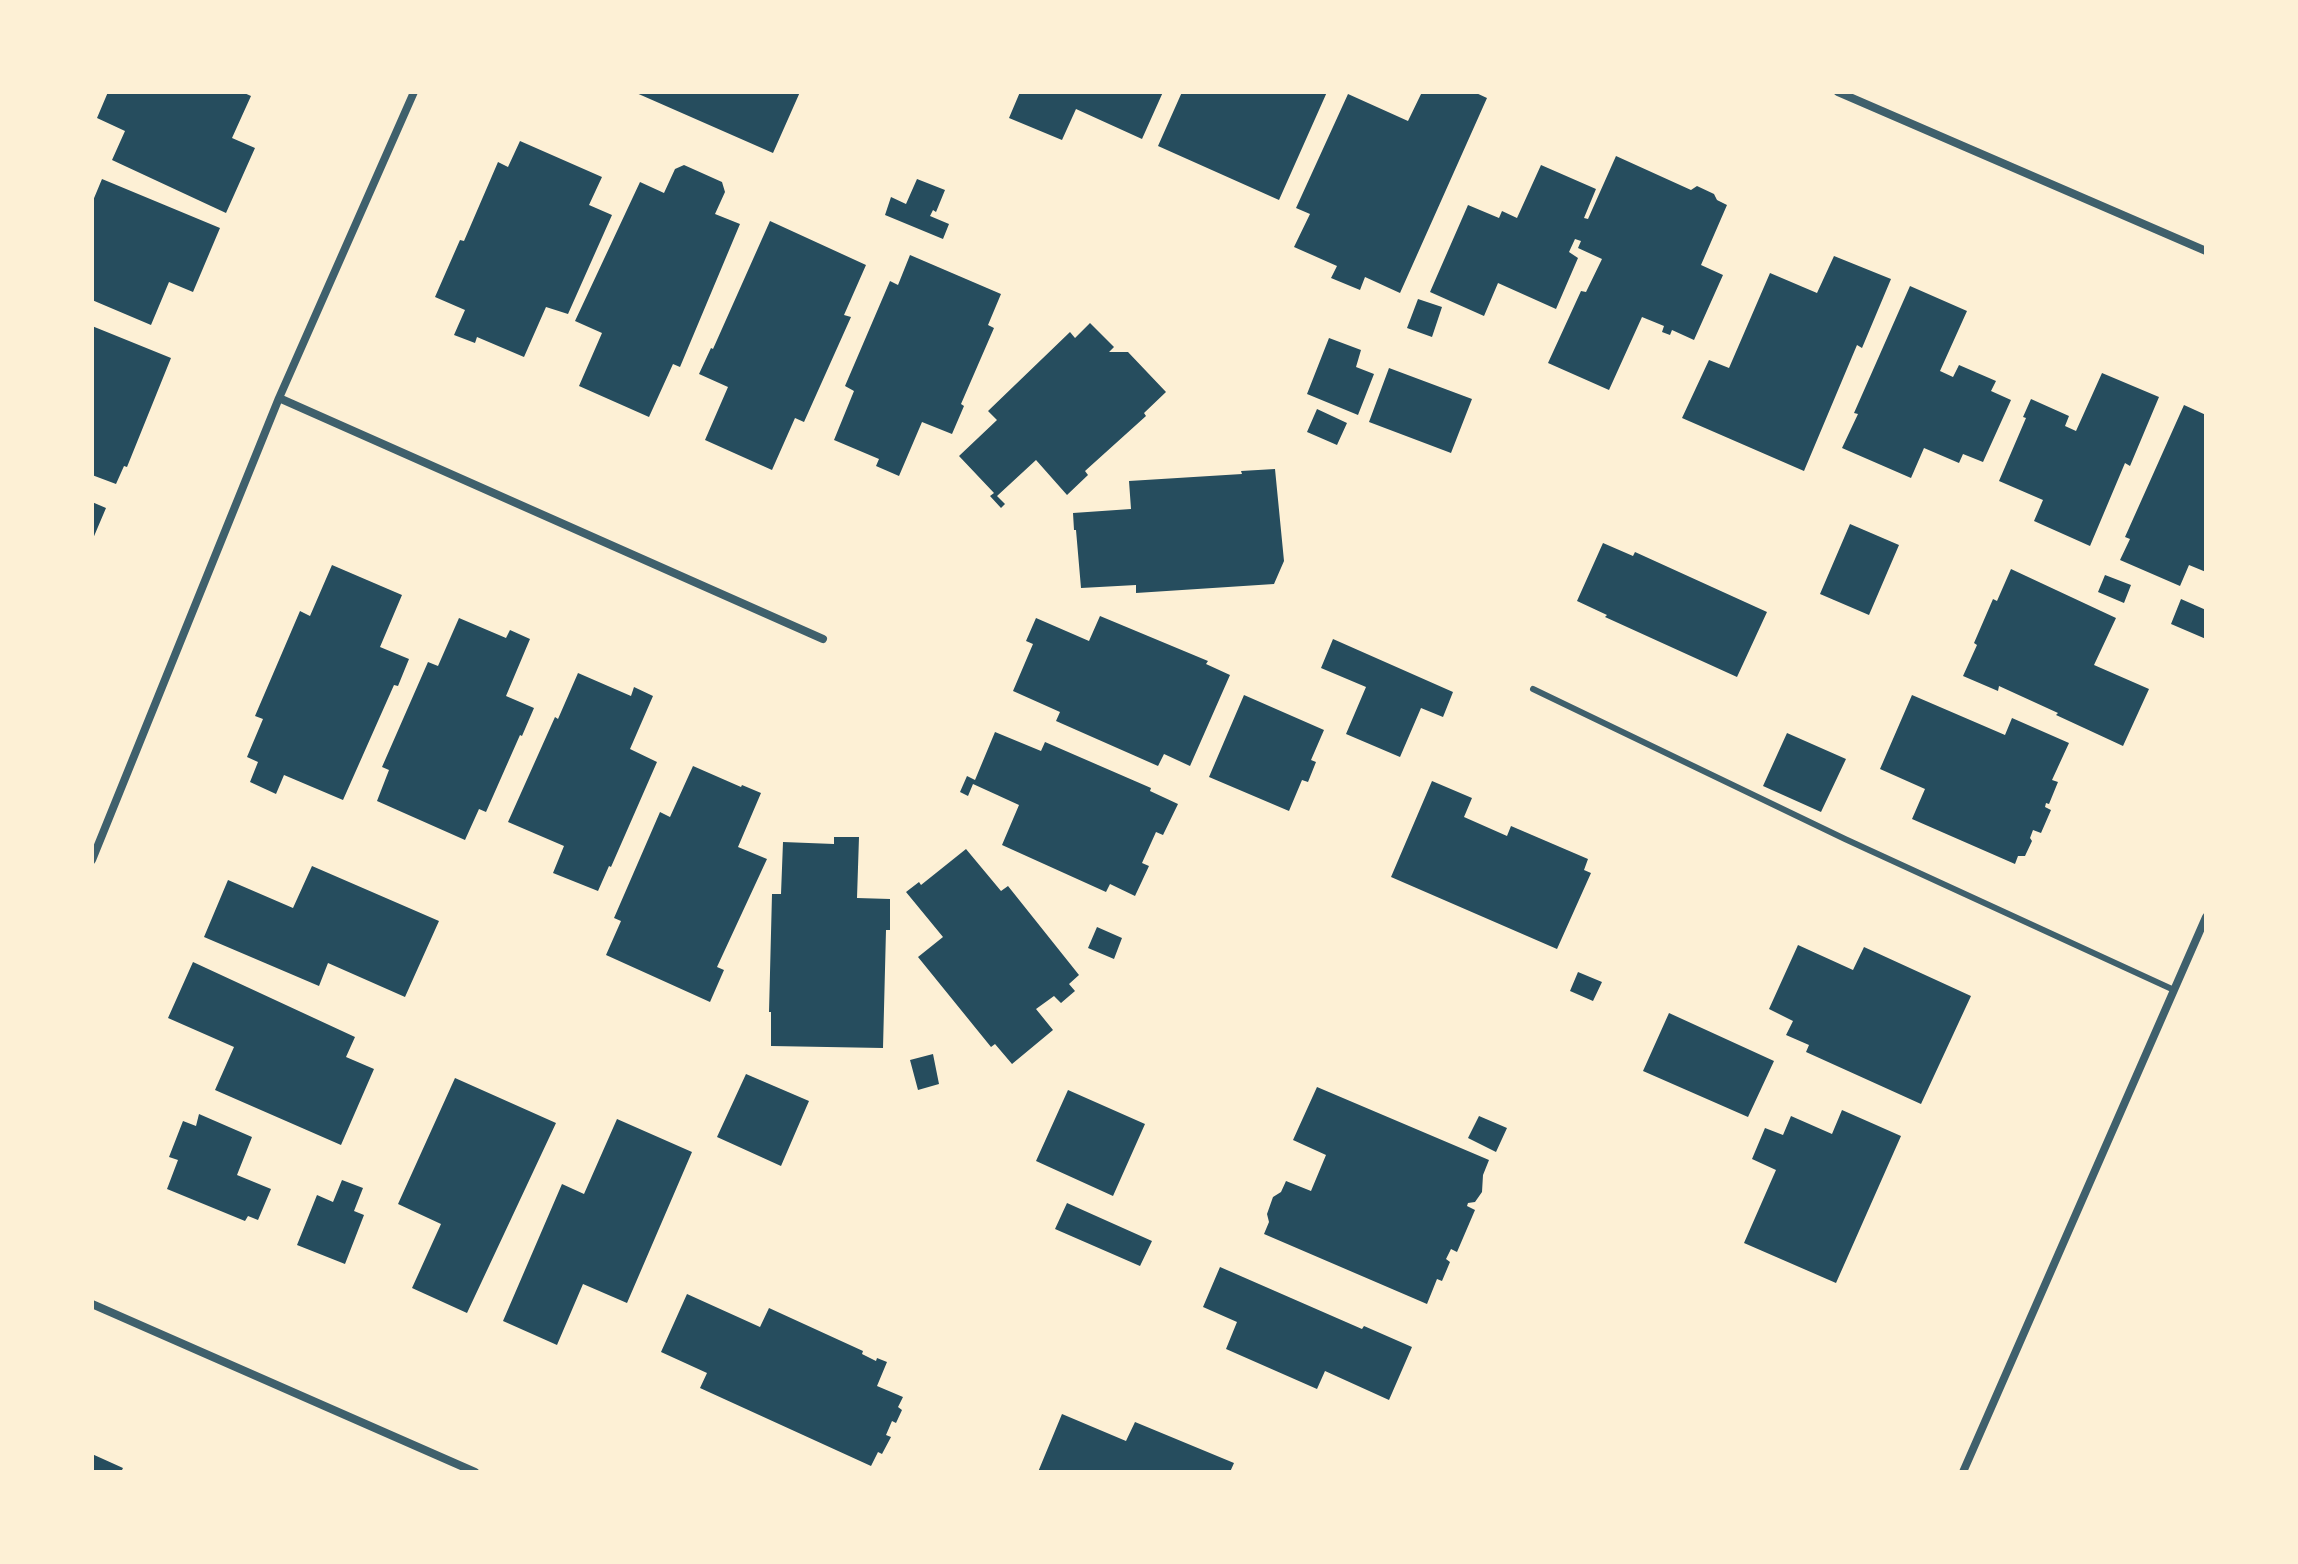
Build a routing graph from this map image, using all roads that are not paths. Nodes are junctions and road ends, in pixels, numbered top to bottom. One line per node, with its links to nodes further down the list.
1 (414, 92): 4 (street)
2 (1838, 92): 3 (street)
3 (2206, 251)
4 (279, 398): 5 (street); 7 (street)
5 (823, 639)
6 (1533, 689): 9 (lane)
7 (92, 860)
8 (2206, 917): 9 (street)
9 (2174, 990): 12 (street)
10 (92, 1304): 11 (street)
11 (475, 1472)
12 (1963, 1472)

